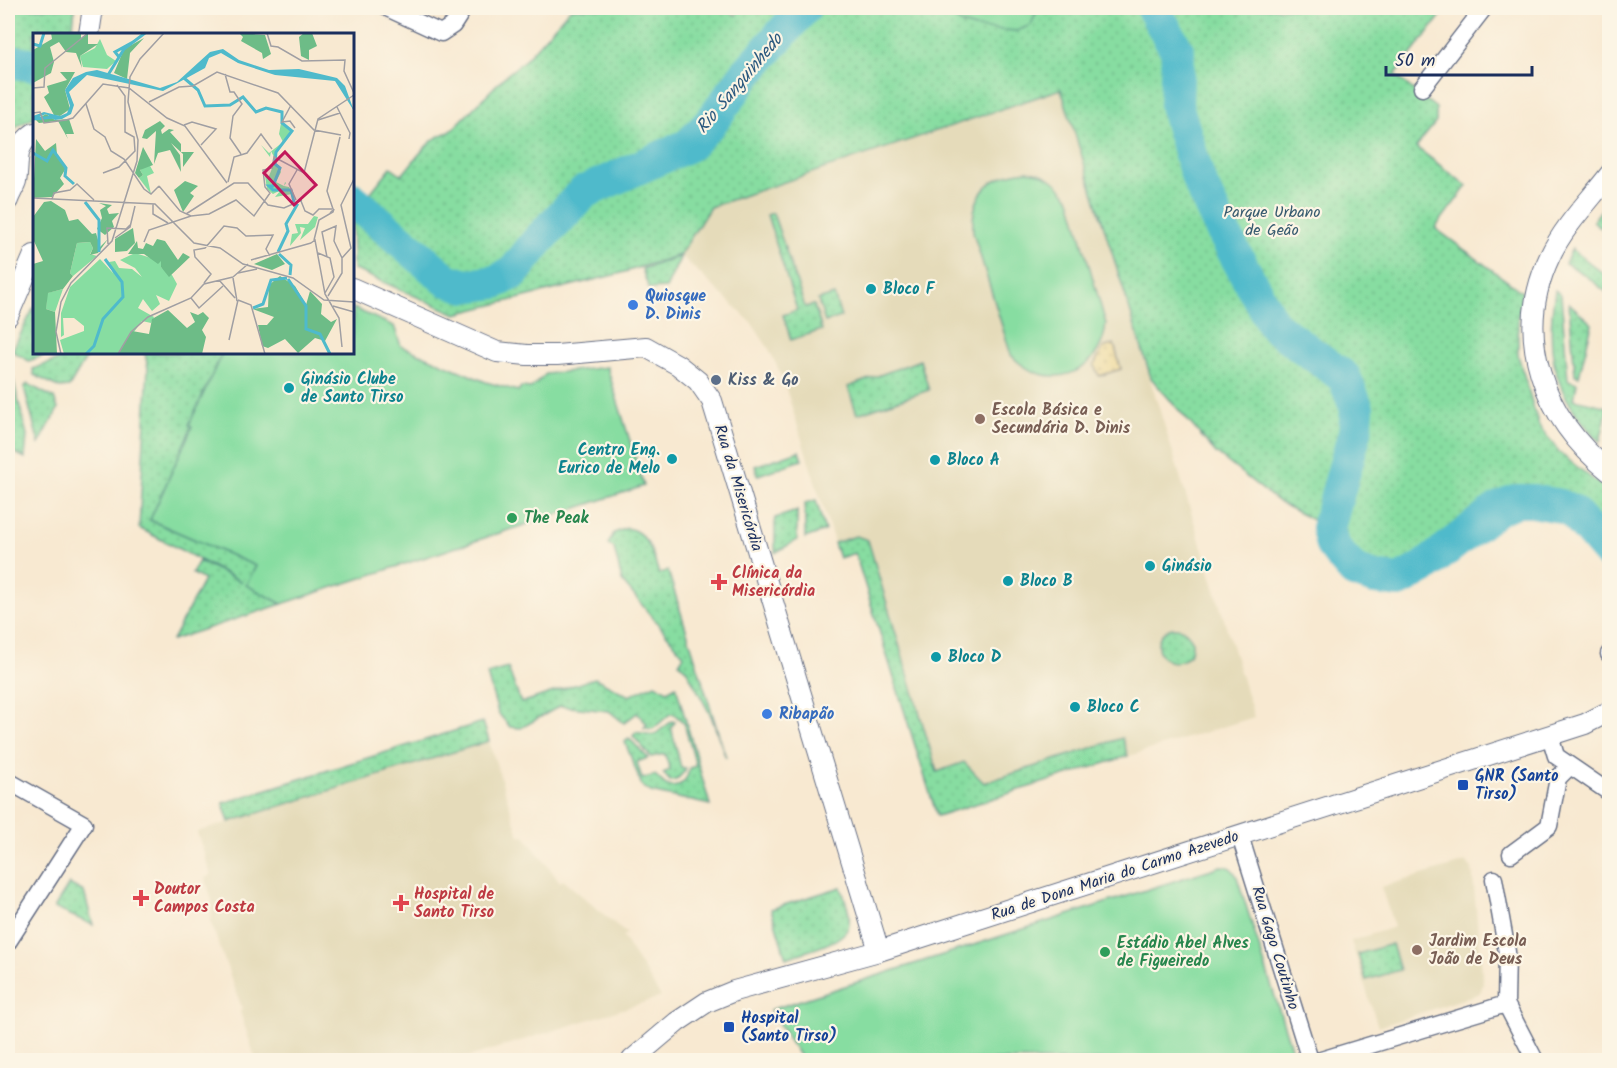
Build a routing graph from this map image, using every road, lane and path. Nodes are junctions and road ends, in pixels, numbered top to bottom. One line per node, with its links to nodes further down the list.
1 (93, 8): 5 (street)
2 (387, 8): 3 (street)
3 (460, 8)
4 (1484, 8): 6 (street)
5 (89, 33)
6 (1422, 88)
7 (33, 134): 9 (street)
8 (1610, 174): 13 (street)
9 (8, 200)
10 (33, 257): 12 (street)
11 (354, 289): 23 (street, Rua da Misericórdia)
12 (8, 316)
13 (1610, 472)
14 (1610, 711): 15 (street, Rua de Dona Maria do Carmo Azevedo)
15 (1550, 736): 16 (street); 19 (street, Rua de Dona Maria do Carmo Azevedo)
16 (1569, 766): 18 (street); 20 (street)
17 (8, 781): 22 (street)
18 (1610, 793)
19 (1240, 836): 23 (street, Rua de Dona Maria do Carmo Azevedo); 26 (street, Rua Gago Coutinho)
20 (1511, 854)
21 (1494, 879): 24 (street)
22 (8, 942)
23 (879, 951): 25 (street, Rua de Dona Maria do Carmo Azevedo)
24 (1506, 1004): 27 (street); 28 (street)
25 (632, 1060)
26 (1310, 1060)
27 (1321, 1060)
28 (1535, 1060)

